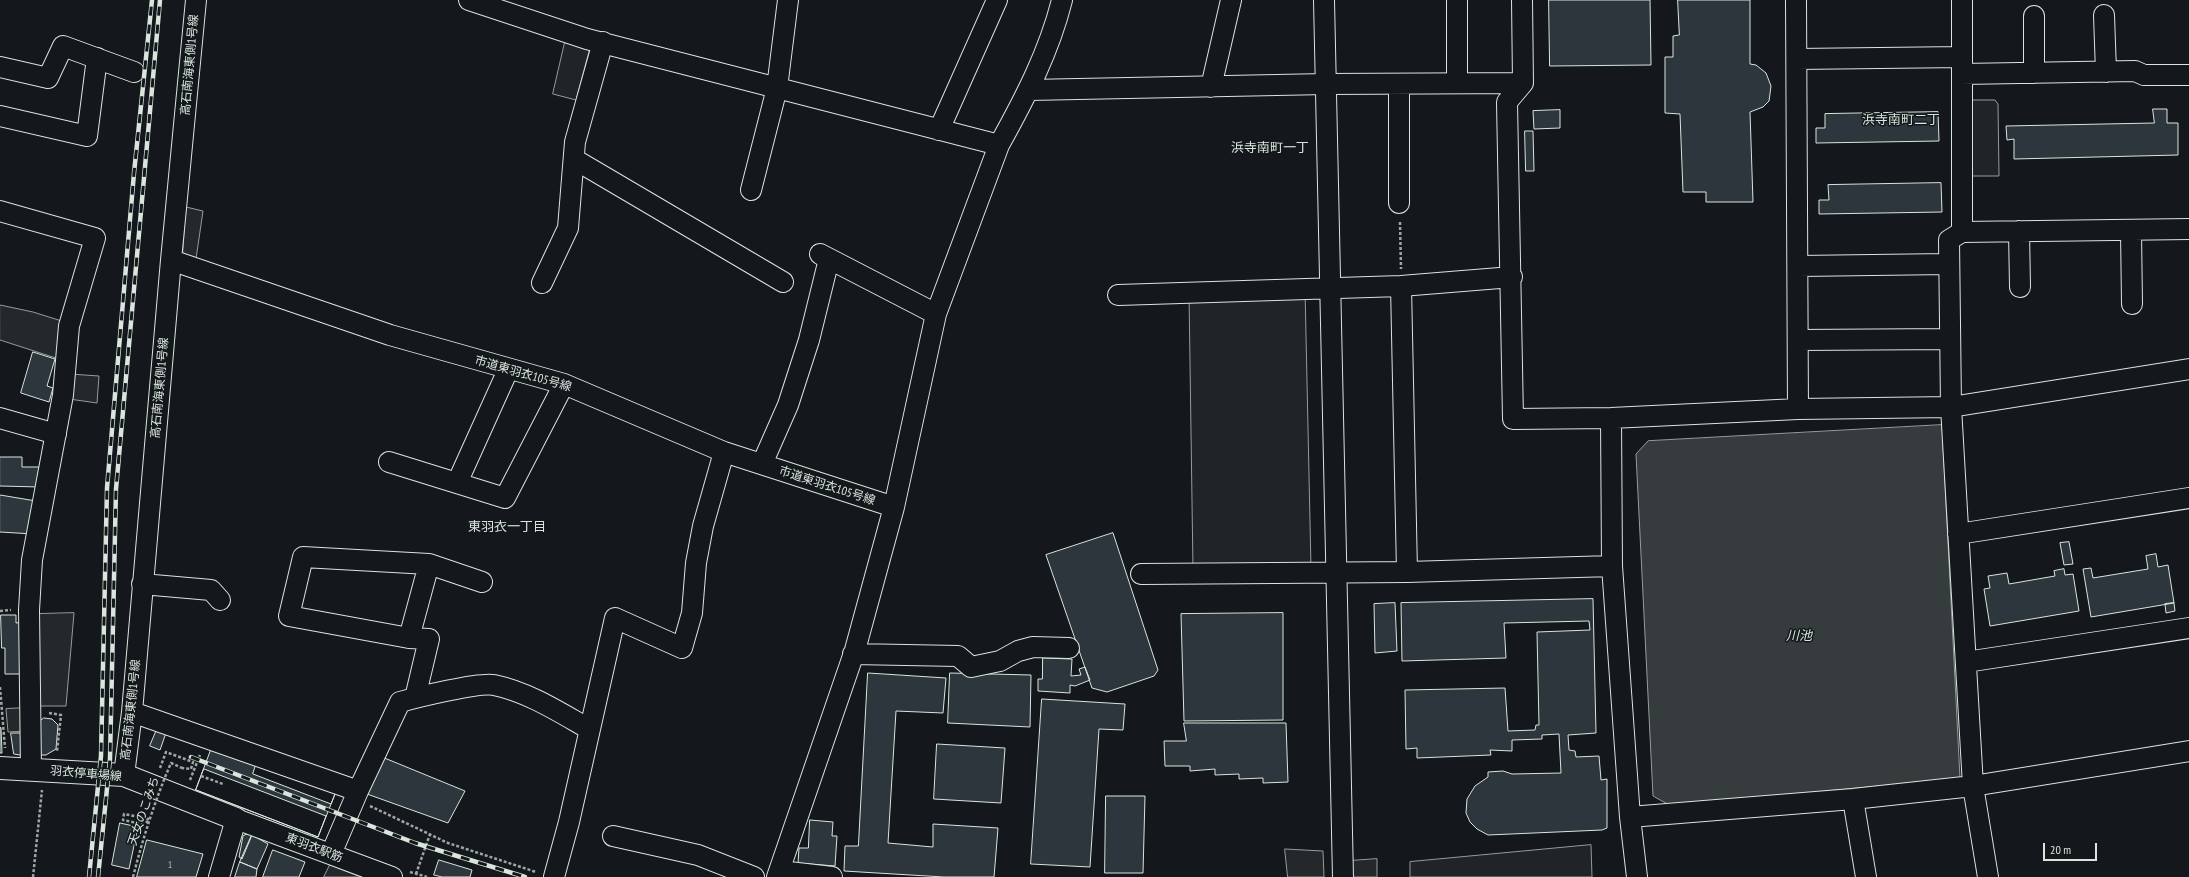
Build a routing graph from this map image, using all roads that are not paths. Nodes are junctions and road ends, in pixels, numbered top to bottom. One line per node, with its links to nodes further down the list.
1 (196, 0): 41 (street, 高石南海東側1号線)
2 (469, 0): 14 (street)
3 (788, 0): 28 (street)
4 (997, 0): 31 (street)
5 (1062, 0): 29 (street)
6 (1231, 0): 27 (street)
7 (1324, 0): 25 (street)
8 (1457, 0): 23 (street)
9 (1522, 0): 24 (street)
10 (1796, 0): 16 (street)
11 (1962, 0): 17 (street)
12 (2034, 16): 21 (street)
13 (2104, 16): 19 (street)
14 (603, 42): 28 (street); 33 (street)
15 (97, 58): 18 (street); 20 (street); 30 (street)
16 (1797, 59): 17 (street); 43 (street)
17 (1962, 66): 21 (street); 40 (street)
18 (134, 72)
19 (2106, 72): 21 (street); 22 (street)
20 (1, 73)
21 (2034, 73)
22 (2189, 75)
23 (1457, 82): 24 (street); 26 (street)
24 (1523, 82): 44 (street)
25 (1326, 84): 26 (street); 27 (street); 49 (street)
26 (1399, 84): 35 (street)
27 (1211, 87): 29 (street)
28 (777, 88): 31 (street); 34 (street)
29 (1029, 90): 32 (street)
30 (0, 116)
31 (939, 130): 32 (street)
32 (999, 145): 52 (street)
33 (574, 159): 45 (street); 46 (street)
34 (751, 190)
35 (1399, 203)
36 (0, 211): 62 (street)
37 (2189, 229): 39 (street)
38 (2019, 231): 39 (street); 40 (street); 48 (street)
39 (2130, 231): 51 (street)
40 (1962, 232): 42 (street)
41 (171, 260): 56 (street, 市道東羽衣105号線); 76 (street, 高石南海東側1号線)
42 (1948, 264): 43 (street); 53 (street)
43 (1799, 266): 54 (street)
44 (1512, 277): 47 (street); 61 (street)
45 (783, 282)
46 (542, 283)
47 (1402, 286): 49 (street); 73 (street)
48 (2020, 287)
49 (1329, 288): 50 (street); 72 (street)
50 (1118, 295)
51 (2132, 304)
52 (936, 314): 65 (street); 68 (street)
53 (1948, 339): 54 (street); 58 (street)
54 (1798, 340): 59 (street)
55 (2189, 369): 58 (street)
56 (508, 370): 57 (street, 市道東羽衣105号線); 66 (street)
57 (564, 384): 63 (street, 市道東羽衣105号線); 66 (street)
58 (1951, 407): 59 (street); 69 (street)
59 (1798, 409): 61 (street)
60 (0, 418): 62 (street)
61 (1611, 418): 71 (street)
62 (56, 434): 88 (street)
63 (724, 452): 65 (street, 市道東羽衣105号線); 85 (street)
64 (389, 462): 66 (street)
65 (762, 464): 68 (street, 市道東羽衣105号線)
66 (456, 483)
67 (2189, 498): 69 (street)
68 (894, 507): 81 (street)
69 (1958, 534): 82 (street)
70 (429, 564): 75 (street); 79 (street); 79 (street)
71 (1612, 566): 73 (street); 93 (street)
72 (1335, 572): 73 (street); 74 (street); 103 (street)
73 (1407, 572)
74 (1141, 574)
75 (482, 582)
76 (142, 584): 77 (street); 84 (street, 高石南海東側1号線)
77 (220, 600)
78 (2189, 628): 82 (street)
79 (409, 638): 83 (street)
80 (1069, 648): 81 (street)
81 (853, 654): 97 (street)
82 (1966, 662): 90 (street)
83 (415, 698): 85 (street); 91 (street)
84 (132, 712): 89 (street, 高石南海東側1号線); 91 (street)
85 (589, 728): 98 (street)
86 (2189, 751): 90 (street)
87 (3, 768): 88 (main road, 羽衣停車場線)
88 (43, 770): 89 (main road, 羽衣停車場線)
89 (124, 775): 94 (main road, 羽衣停車場線)
90 (1973, 786): 92 (street); 106 (street)
91 (358, 791): 96 (street)
92 (1853, 798): 93 (street); 105 (street)
93 (1630, 818): 104 (street)
94 (236, 819): 96 (street, 東羽衣駅筋); 99 (street)
95 (613, 836): 101 (street)
96 (331, 854): 100 (street, 東羽衣駅筋)
97 (778, 874): 102 (street)
98 (546, 875)
99 (219, 877)
100 (392, 877)
101 (754, 877)
102 (832, 877)
103 (1343, 877)
104 (1637, 877)
105 (1866, 877)
106 (1988, 877)

